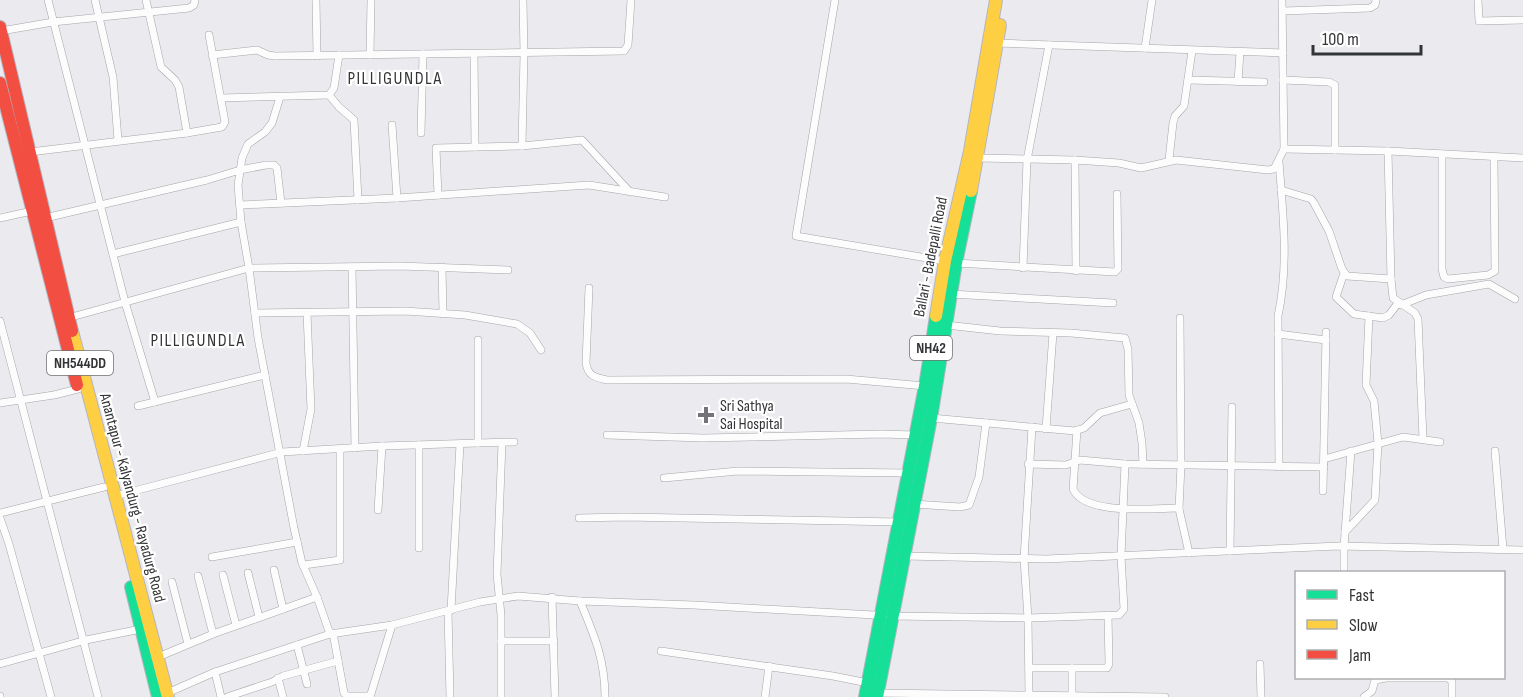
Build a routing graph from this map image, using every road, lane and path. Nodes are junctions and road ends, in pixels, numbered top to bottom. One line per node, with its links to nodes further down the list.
1 (48, 0): 20 (street)
2 (95, 0): 18 (street)
3 (146, 0): 17 (street)
4 (195, 0): 17 (street)
5 (316, 0): 35 (street)
6 (371, 0): 34 (street)
7 (523, 0): 31 (street)
8 (631, 0): 31 (street)
9 (835, 0): 79 (street)
10 (996, 0): 79 (highway, Ballari - Badepalli Road / NH42)
11 (1003, 0): 23 (highway, Ballari - Badepalli Road / NH42)
12 (1152, 0): 25 (street)
13 (1282, 0): 16 (street)
14 (1376, 0): 16 (street)
15 (1478, 0): 19 (street)
16 (1282, 11): 28 (street)
17 (149, 12): 18 (street); 45 (street)
18 (100, 17): 20 (street); 47 (street)
19 (1523, 21)
20 (53, 22): 21 (street); 48 (street)
21 (1, 29): 54 (highway, Anantapur - Kalyandurg - Rayadurg Road / NH544DD)
22 (208, 35): 32 (street)
23 (998, 43): 24 (street); 56 (highway, Ballari - Badepalli Road / NH42)
24 (1049, 45): 25 (street); 59 (street)
25 (1145, 48): 26 (street)
26 (1192, 51): 27 (street); 36 (street)
27 (1240, 52): 28 (street); 38 (street)
28 (1283, 53): 37 (street)
29 (423, 54): 30 (street); 34 (street); 46 (street)
30 (474, 54): 31 (street); 50 (street)
31 (524, 54): 49 (street)
32 (212, 55): 35 (street); 43 (street)
33 (339, 55): 34 (street); 35 (street); 41 (street)
34 (370, 55)
35 (317, 56)
36 (1188, 80): 38 (street); 61 (street)
37 (1283, 80): 51 (street); 52 (street)
38 (1238, 82): 39 (street)
39 (1264, 82)
40 (0, 83): 74 (highway, Anantapur - Kalyandurg - Rayadurg Road / NH544DD)
41 (329, 95): 42 (street); 70 (street)
42 (280, 97): 43 (street); 63 (street)
43 (221, 98): 45 (street)
44 (392, 125): 69 (street)
45 (187, 133): 47 (street)
46 (421, 133)
47 (118, 140): 48 (street)
48 (86, 144): 54 (street); 72 (street)
49 (522, 146): 50 (street); 65 (street)
50 (474, 147): 67 (street)
51 (1284, 149): 52 (street); 62 (street)
52 (1335, 150): 53 (street)
53 (1388, 151): 55 (street); 87 (street)
54 (30, 152): 75 (highway, Anantapur - Kalyandurg - Rayadurg Road / NH544DD)
55 (1442, 154): 57 (street); 57 (street)
56 (978, 158): 59 (street); 79 (highway, Ballari - Badepalli Road / NH42)
57 (1494, 158): 58 (street)
58 (1523, 158)
59 (1027, 160): 60 (street); 83 (street)
60 (1075, 160): 61 (street); 85 (street)
61 (1169, 160): 62 (street)
62 (1279, 162): 64 (street)
63 (240, 170): 71 (street); 72 (street); 73 (street)
64 (1281, 190): 86 (street); 104 (street)
65 (630, 192): 67 (street); 68 (street)
66 (1117, 194): 85 (street)
67 (438, 195): 69 (street)
68 (665, 197)
69 (398, 198): 70 (street)
70 (358, 200): 71 (street)
71 (281, 203): 73 (street)
72 (101, 204): 75 (street); 78 (street)
73 (240, 205): 77 (street)
74 (32, 211): 76 (street); 100 (highway, Anantapur - Kalyandurg - Rayadurg Road / NH544DD)
75 (45, 218): 100 (highway, Anantapur - Kalyandurg - Rayadurg Road / NH544DD)
76 (0, 219)
77 (241, 222): 78 (street); 82 (street)
78 (113, 254): 91 (street)
79 (950, 262): 83 (street); 89 (highway, Ballari - Badepalli Road / NH42); 108 (highway, Ballari - Badepalli Road / NH42)
80 (352, 267): 81 (street); 82 (street); 94 (street)
81 (442, 267): 84 (street); 97 (street)
82 (249, 268): 91 (street); 95 (street)
83 (1023, 268): 85 (street)
84 (508, 270)
85 (1076, 271)
86 (1344, 273): 87 (street); 98 (street)
87 (1391, 279): 93 (street)
88 (590, 288): 108 (street)
89 (950, 294): 92 (street); 102 (highway, Ballari - Badepalli Road / NH42)
90 (1515, 299): 93 (street)
91 (125, 302): 100 (street); 111 (street)
92 (1113, 303)
93 (1400, 304): 98 (street); 123 (street)
94 (354, 312): 96 (street); 97 (street); 132 (street)
95 (255, 313): 96 (street); 107 (street)
96 (307, 313): 134 (street)
97 (443, 314): 106 (street)
98 (1369, 316): 128 (street)
99 (1180, 318): 143 (street)
100 (64, 319): 109 (highway, Anantapur - Kalyandurg - Rayadurg Road / NH544DD); 150 (highway, Anantapur - Kalyandurg - Rayadurg Road / NH544DD)
101 (0, 321): 110 (street)
102 (946, 325): 103 (street); 116 (highway, Ballari - Badepalli Road / NH42)
103 (1053, 333): 113 (street); 119 (street)
104 (1278, 334): 139 (street); 145 (street)
105 (478, 340): 127 (street)
106 (541, 350)
107 (265, 375): 111 (street); 137 (street)
108 (925, 386): 122 (highway, Ballari - Badepalli Road / NH42)
109 (78, 389): 110 (street); 148 (highway, Anantapur - Kalyandurg - Rayadurg Road / NH544DD)
110 (20, 399): 112 (street); 151 (street)
111 (154, 402): 114 (street)
112 (0, 403)
113 (1132, 404): 120 (street); 142 (street)
114 (138, 406)
115 (1232, 406): 144 (street)
116 (931, 418): 117 (street); 152 (highway, Ballari - Badepalli Road / NH42)
117 (986, 423): 118 (street); 152 (street)
118 (1032, 427): 119 (street); 140 (street)
119 (1046, 429): 120 (street)
120 (1077, 430): 138 (street)
121 (608, 435): 122 (street)
122 (915, 435): 146 (highway, Ballari - Badepalli Road / NH42)
123 (1423, 439): 126 (street); 128 (street)
124 (502, 442): 125 (street); 127 (street); 180 (street)
125 (514, 442)
126 (1440, 442)
127 (478, 443): 129 (street)
128 (1378, 443): 135 (street); 159 (street)
129 (460, 444): 130 (street); 183 (street)
130 (419, 445): 131 (street); 162 (street)
131 (382, 446): 132 (street); 155 (street)
132 (355, 448): 133 (street)
133 (340, 449): 134 (street); 171 (street)
134 (303, 451): 137 (street)
135 (1351, 451): 139 (street); 159 (street)
136 (1495, 451): 163 (street)
137 (279, 453): 150 (street); 160 (street)
138 (1075, 462): 140 (street); 141 (street); 153 (street)
139 (1324, 463): 145 (street); 149 (street)
140 (1028, 464): 170 (street)
141 (1125, 464): 142 (street); 153 (street)
142 (1143, 464): 143 (street)
143 (1181, 465): 144 (street); 154 (street)
144 (1231, 466): 145 (street); 165 (street)
145 (1279, 467)
146 (909, 473): 147 (street); 158 (highway, Ballari - Badepalli Road / NH42)
147 (664, 478)
148 (104, 487): 151 (street); 190 (highway, Anantapur - Kalyandurg - Rayadurg Road / NH544DD)
149 (1323, 491)
150 (115, 496): 200 (highway, Anantapur - Kalyandurg - Rayadurg Road / NH544DD)
151 (47, 503): 156 (street); 193 (street)
152 (913, 504): 167 (highway, Ballari - Badepalli Road / NH42)
153 (1123, 508): 154 (street); 168 (street)
154 (1179, 508): 166 (street)
155 (378, 510)
156 (0, 515): 199 (street)
157 (579, 518): 158 (street)
158 (900, 522): 185 (highway, Ballari - Badepalli Road / NH42)
159 (1345, 532): 161 (street)
160 (297, 542): 169 (street); 171 (street)
161 (1344, 546): 163 (street); 165 (street); 173 (street)
162 (419, 548)
163 (1503, 549): 164 (street)
164 (1523, 550)
165 (1230, 551): 166 (street)
166 (1189, 553): 168 (street)
167 (904, 556): 170 (street); 185 (highway, Ballari - Badepalli Road / NH42)
168 (1121, 556): 170 (street); 184 (street)
169 (212, 557)
170 (1024, 559): 187 (street)
171 (304, 565): 178 (street)
172 (274, 570): 182 (street)
173 (1344, 571)
174 (248, 573): 186 (street)
175 (223, 574): 188 (street)
176 (198, 576): 192 (street)
177 (172, 582): 196 (street)
178 (317, 597): 182 (street); 191 (street)
179 (552, 597): 180 (street); 181 (street); 195 (street)
180 (499, 600): 183 (street); 194 (street)
181 (580, 601): 185 (street); 228 (street)
182 (283, 609): 186 (street)
183 (449, 610): 189 (street); 225 (street)
184 (1108, 615): 187 (street); 206 (street)
185 (887, 616): 187 (street); 212 (highway, Ballari - Badepalli Road / NH42); 215 (highway, Ballari - Badepalli Road / NH42)
186 (259, 617): 188 (street)
187 (1029, 618): 205 (street)
188 (236, 625): 192 (street)
189 (392, 625): 191 (street); 224 (street)
190 (141, 628): 193 (street); 217 (highway, Anantapur - Kalyandurg - Rayadurg Road / NH544DD)
191 (332, 633): 197 (street); 201 (street)
192 (213, 634): 196 (street)
193 (83, 641): 199 (street); 220 (street)
194 (501, 641): 195 (street); 226 (street)
195 (554, 641): 227 (street)
196 (188, 644): 200 (street)
197 (297, 645): 207 (street); 208 (street)
198 (661, 651): 204 (street)
199 (39, 653): 202 (street); 219 (street)
200 (158, 657): 217 (highway, Anantapur - Kalyandurg - Rayadurg Road / NH544DD)
201 (338, 661): 207 (street); 224 (street)
202 (0, 664)
203 (1260, 664): 232 (street)
204 (770, 666): 212 (street); 229 (street)
205 (1029, 668): 206 (street); 216 (street)
206 (1072, 668): 218 (street)
207 (303, 670): 209 (street); 213 (street)
208 (215, 672): 217 (street); 221 (street)
209 (278, 678): 214 (street); 223 (street)
210 (1380, 679): 233 (street)
211 (1449, 679): 234 (street)
212 (868, 683): 230 (highway, Ballari - Badepalli Road / NH42)
213 (307, 684)
214 (251, 693): 222 (street)
215 (878, 695): 216 (street)
216 (1029, 695): 218 (street)
217 (163, 696)
218 (1072, 696): 231 (street)
219 (51, 697)
220 (98, 697)
221 (221, 697)
222 (227, 697)
223 (283, 697)
224 (370, 697)
225 (450, 697)
226 (501, 697)
227 (555, 697)
228 (605, 697)
229 (765, 697)
230 (866, 697)
231 (1165, 697)
232 (1262, 697)
233 (1364, 697)
234 (1452, 697)

